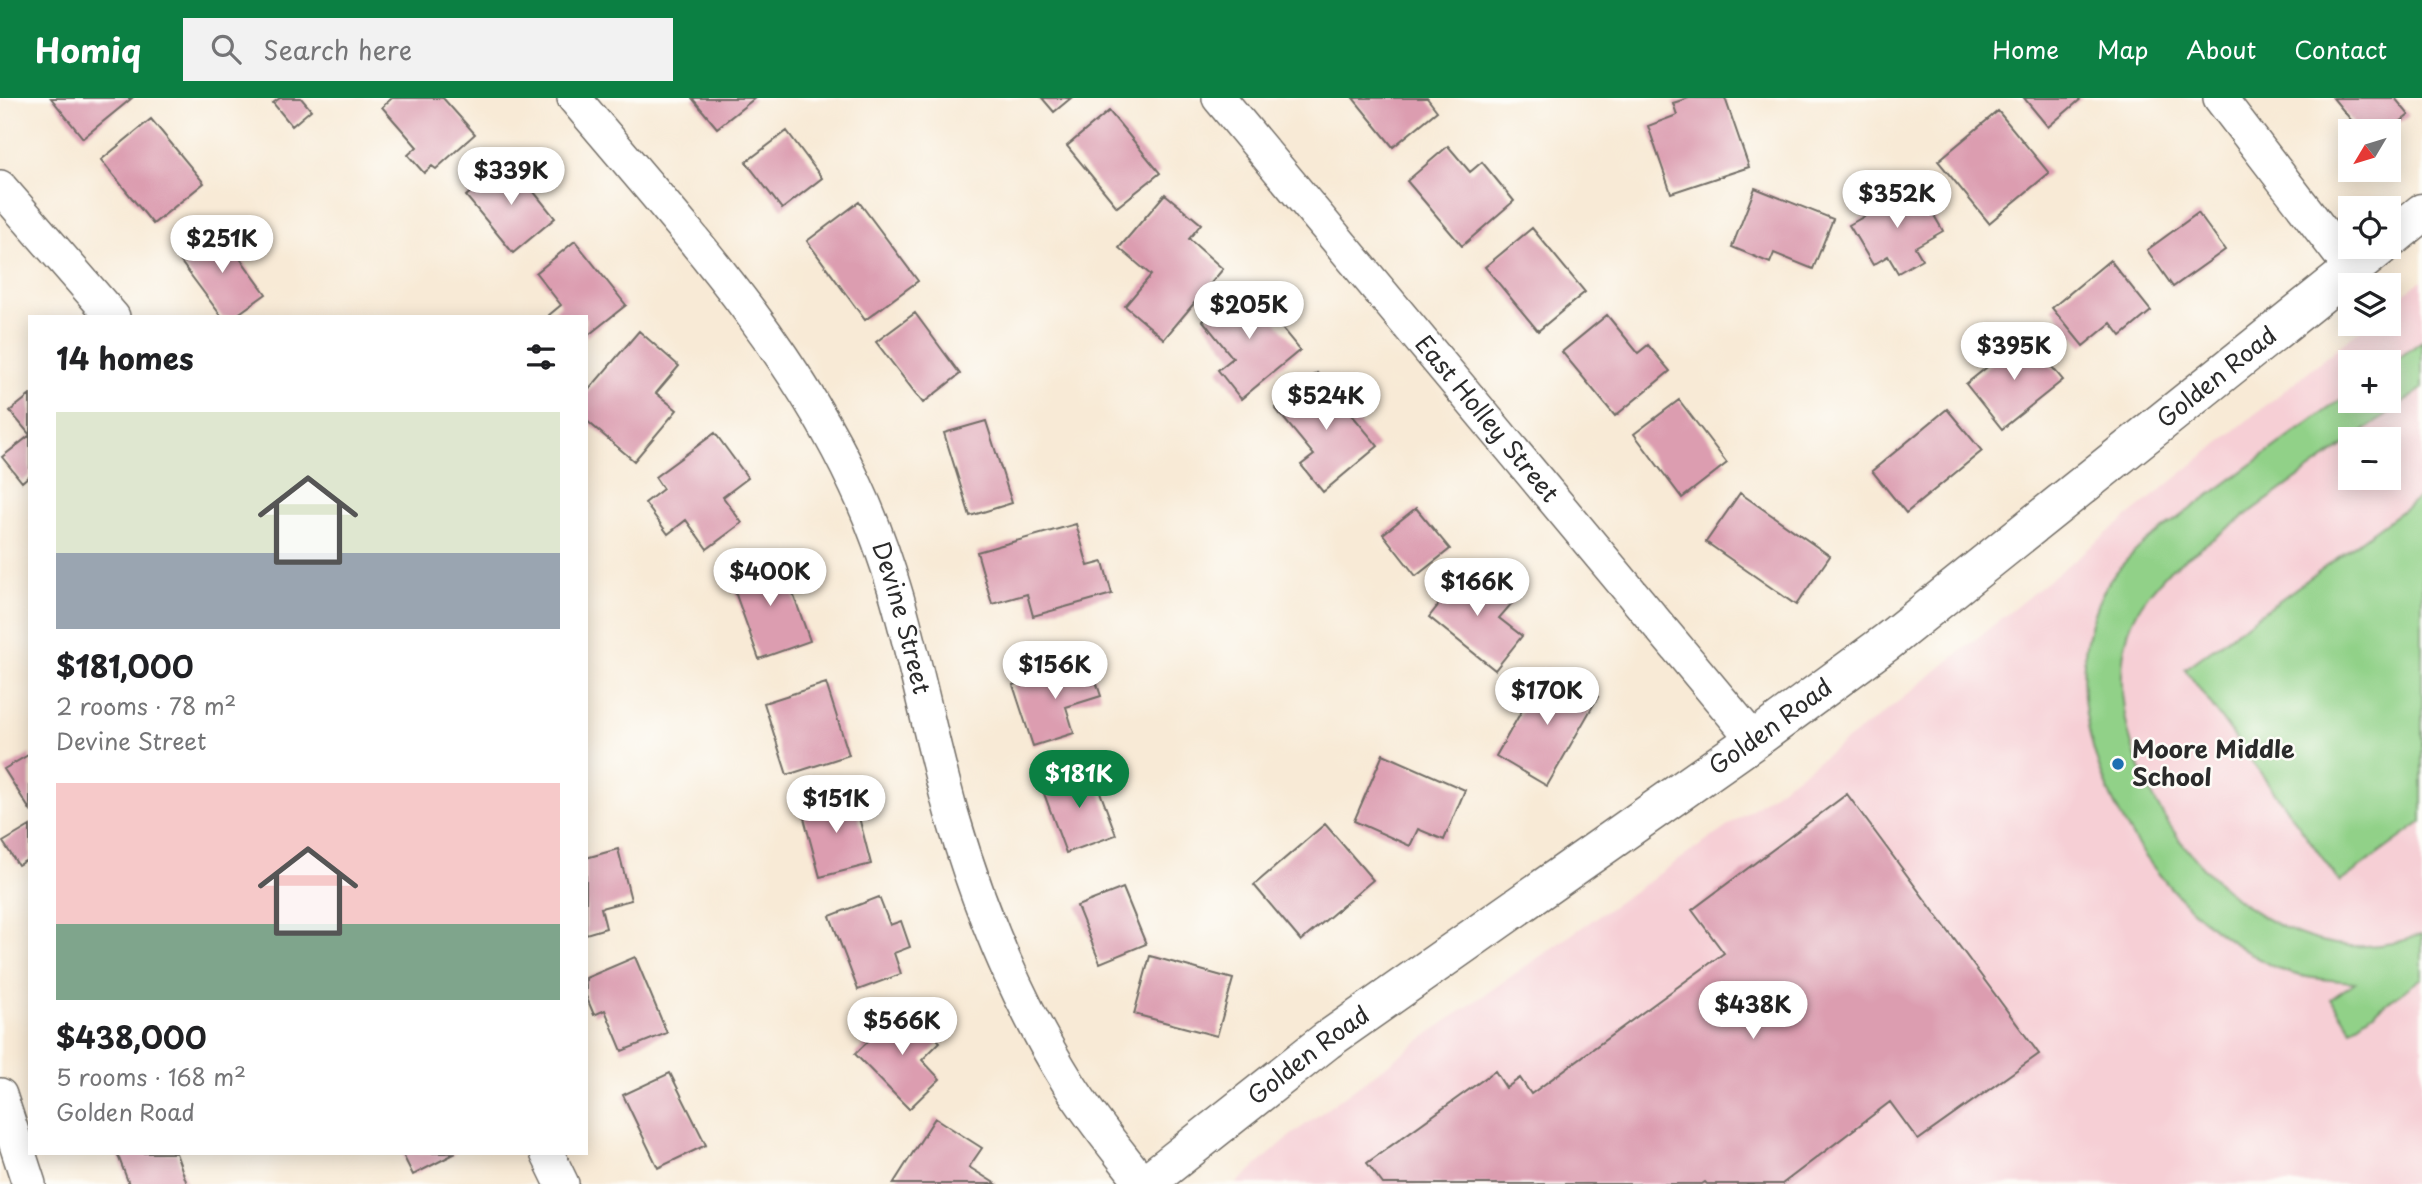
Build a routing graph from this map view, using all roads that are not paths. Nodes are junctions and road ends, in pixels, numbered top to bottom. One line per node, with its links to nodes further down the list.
1 (574, 98): 15 (street, Devine Street)
2 (1219, 98): 10 (street, East Holley Street)
3 (2220, 98): 6 (street)
4 (0, 187): 9 (street)
5 (2422, 212): 7 (street)
6 (2338, 227)
7 (2401, 230)
8 (2365, 259): 10 (street, Golden Road)
9 (111, 315)
10 (1754, 740): 15 (street, Golden Road)
11 (0, 1095): 13 (street)
12 (548, 1155): 14 (street)
13 (29, 1184)
14 (562, 1184)
15 (1144, 1184)

